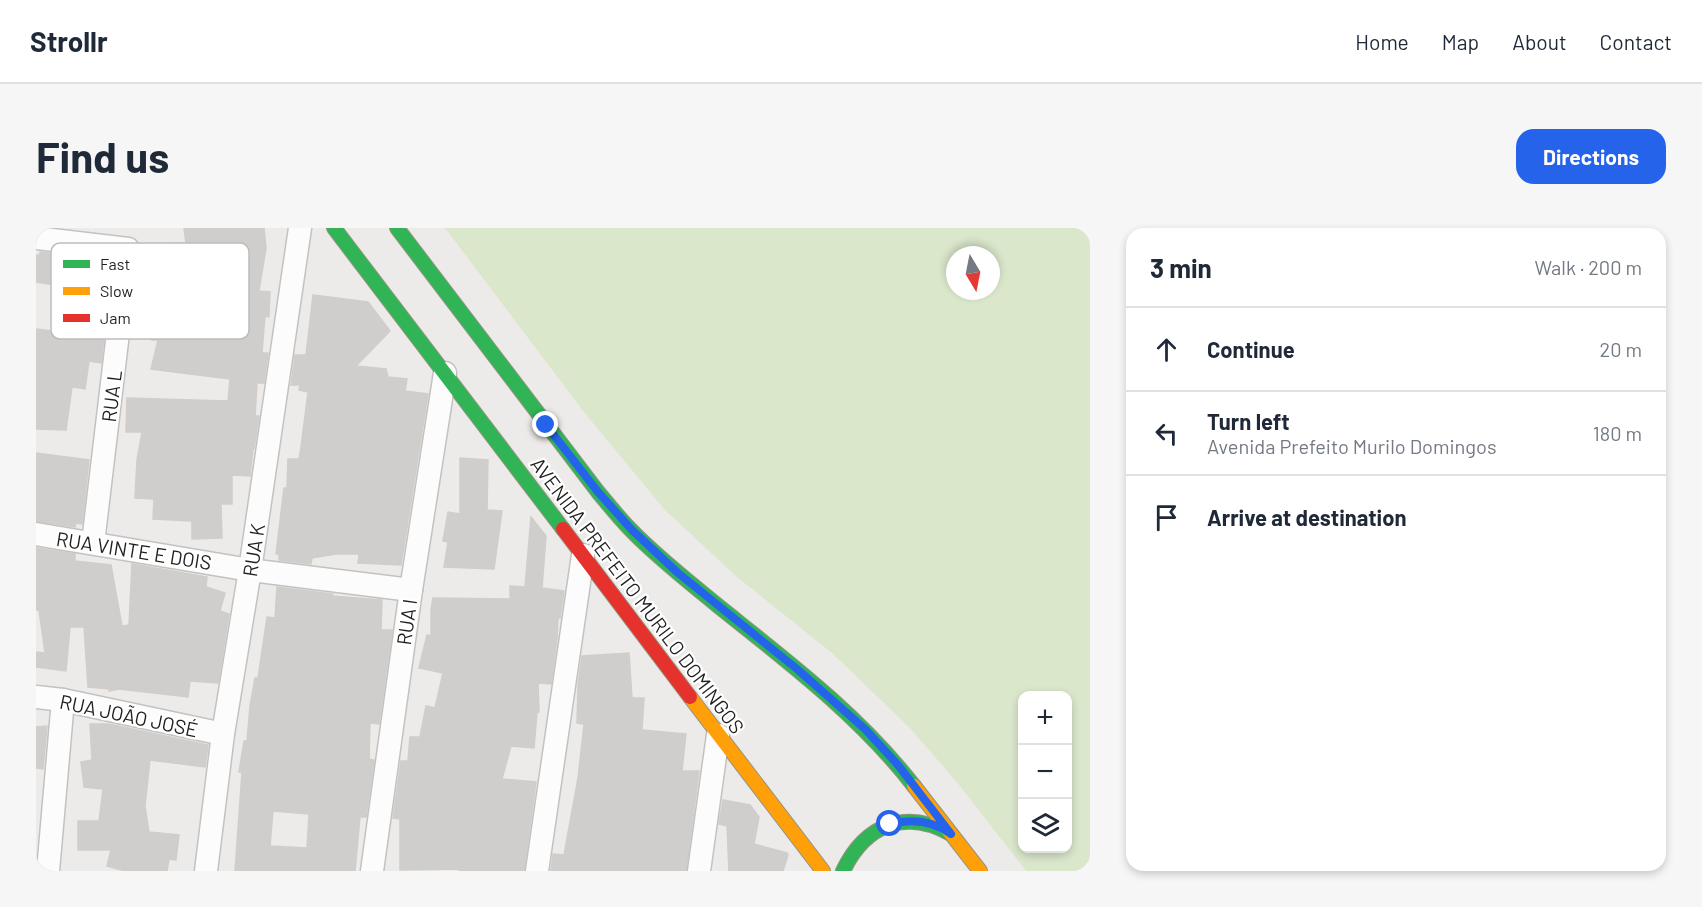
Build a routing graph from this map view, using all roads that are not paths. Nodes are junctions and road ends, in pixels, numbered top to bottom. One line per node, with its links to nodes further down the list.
1 (300, 228): 11 (street, RUA K)
2 (334, 228): 7 (main road, AVENIDA PREFEITO MURILO DOMINGOS)
3 (398, 228): 17 (main road, AVENIDA PREFEITO MURILO DOMINGOS)
4 (36, 238): 5 (street, RUA L)
5 (78, 243)
6 (117, 339): 9 (street, RUA L)
7 (445, 373): 10 (main road, AVENIDA PREFEITO MURILO DOMINGOS); 12 (street, RUA I)
8 (36, 534): 9 (street, RUA VINTE E DOIS)
9 (93, 543): 11 (street, RUA VINTE E DOIS)
10 (584, 555): 16 (main road, AVENIDA PREFEITO MURILO DOMINGOS); 21 (street)
11 (250, 570): 12 (street, RUA VINTE E DOIS); 15 (street, RUA K)
12 (411, 590): 20 (street, RUA I)
13 (36, 697): 14 (street, RUA JOÃO JOSÉ)
14 (63, 700): 15 (street, RUA JOÃO JOSÉ); 18 (street)
15 (223, 734): 19 (street, RUA K)
16 (718, 735): 22 (street); 23 (main road, AVENIDA PREFEITO MURILO DOMINGOS)
17 (951, 834): 24 (main road); 25 (main road, AVENIDA PREFEITO MURILO DOMINGOS)
18 (48, 871)
19 (206, 871)
20 (372, 871)
21 (537, 871)
22 (699, 871)
23 (823, 871)
24 (843, 871)
25 (981, 871)

